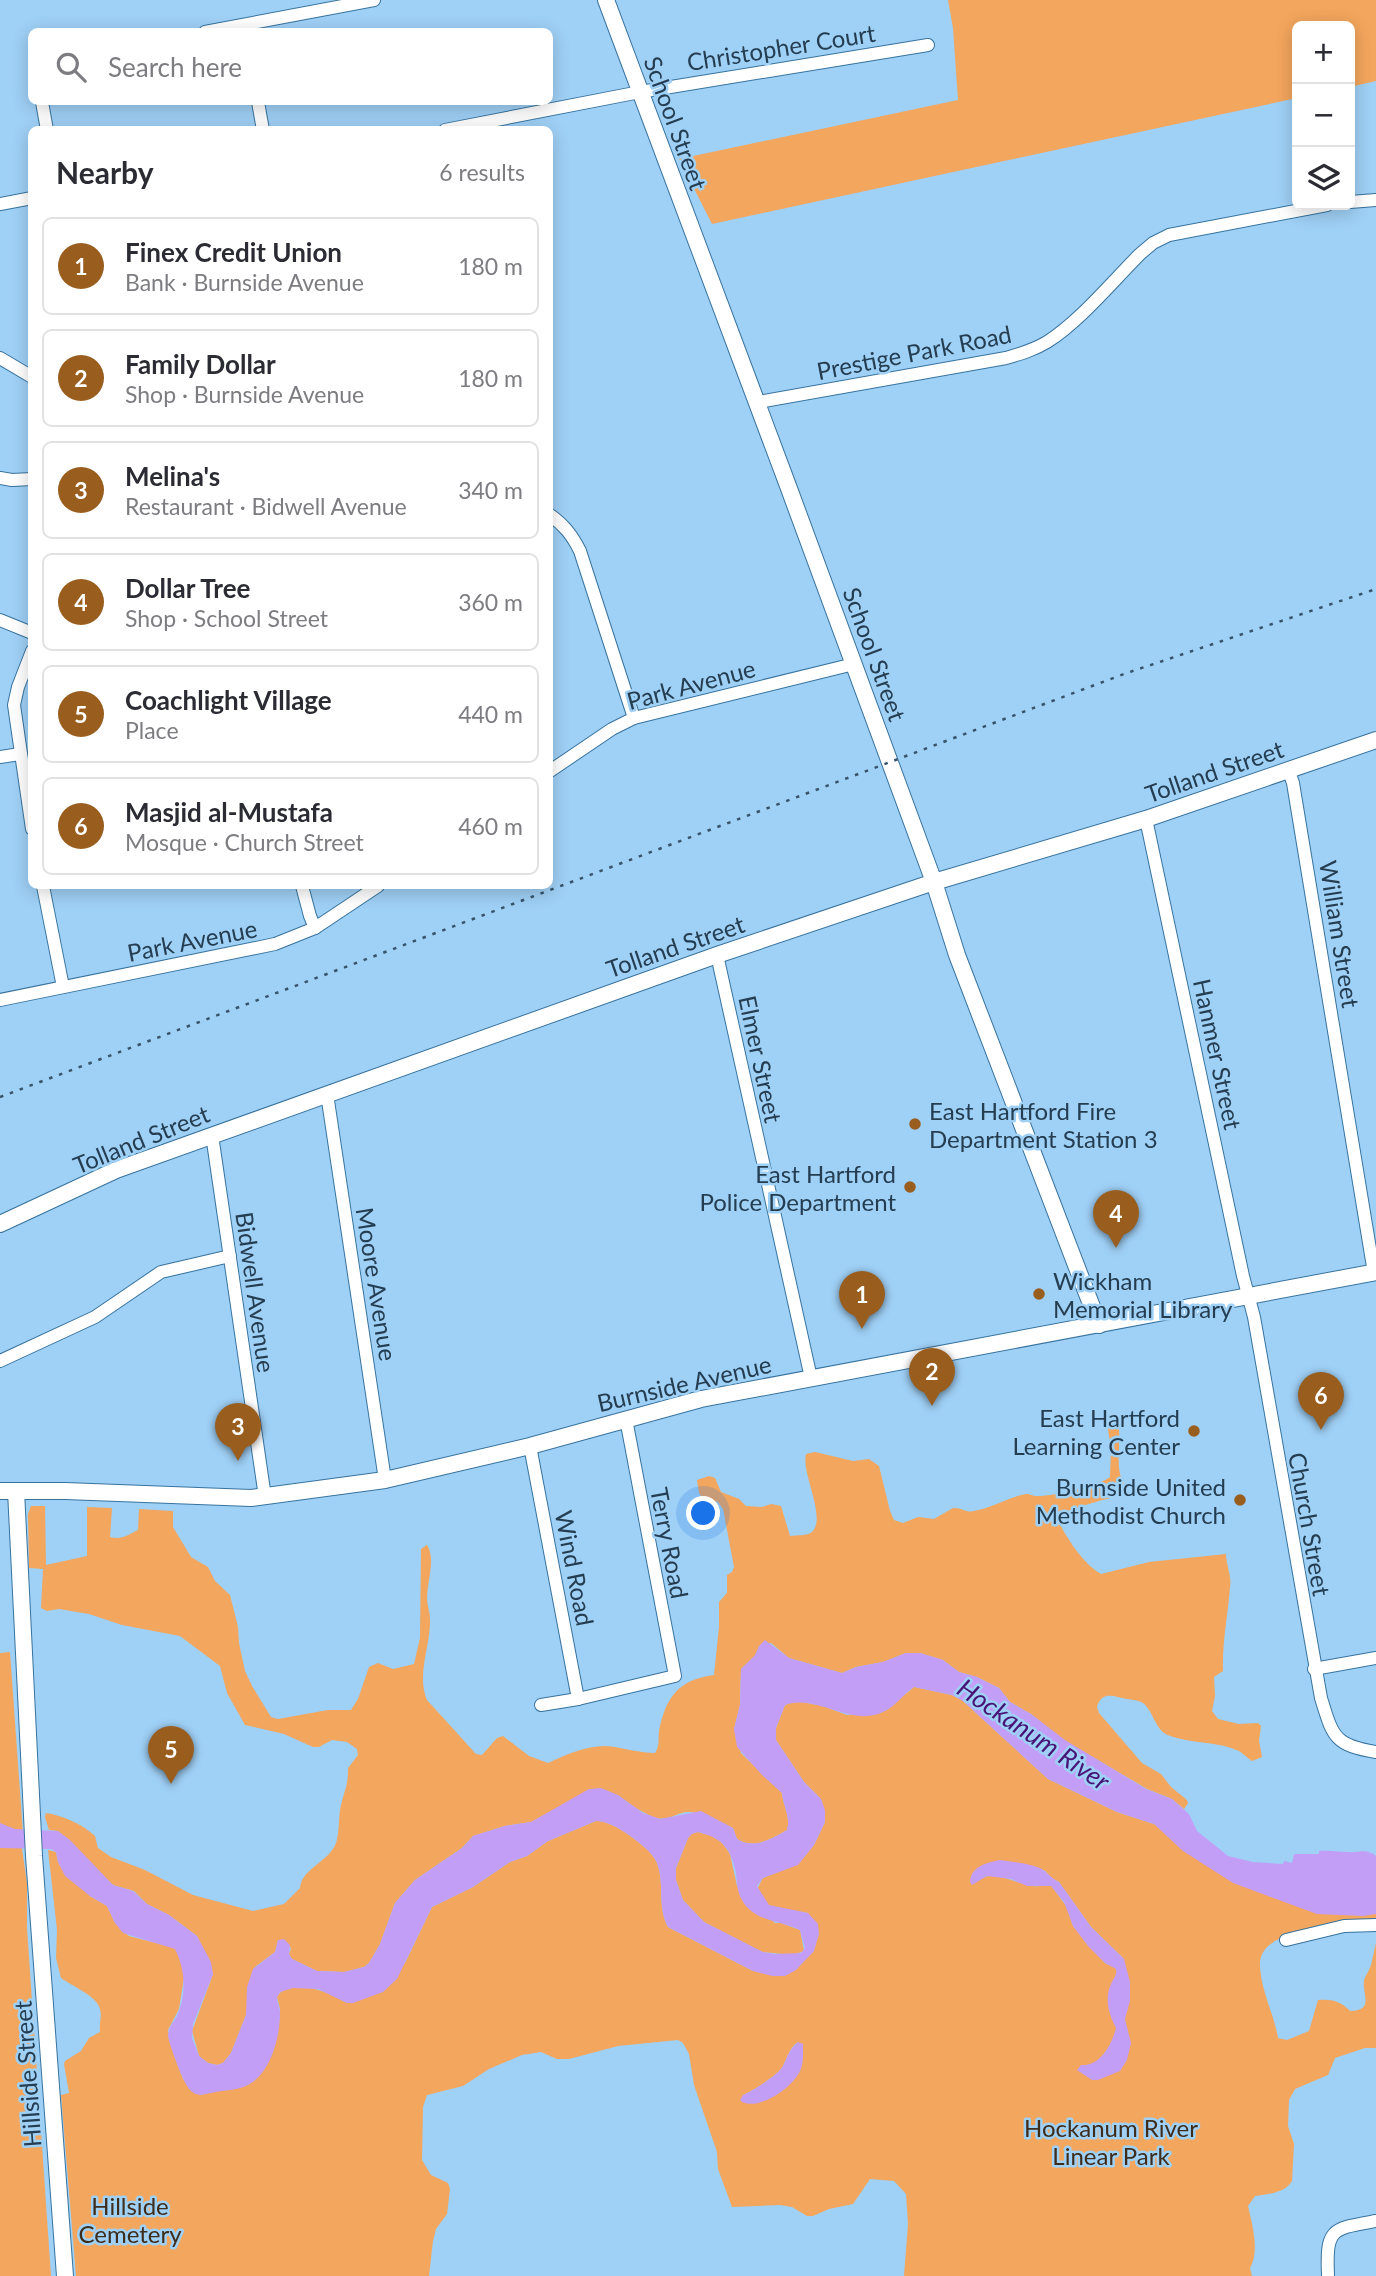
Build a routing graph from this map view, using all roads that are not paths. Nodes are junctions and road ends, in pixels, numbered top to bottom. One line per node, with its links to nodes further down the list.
1 (374, 0): 3 (street)
2 (606, 0): 5 (main road, School Street)
3 (245, 28)
4 (928, 45): 5 (street, Christopher Court)
5 (640, 92): 10 (street, Christopher Court); 18 (main road, School Street)
6 (43, 105): 8 (street)
7 (259, 105): 9 (street)
8 (46, 126)
9 (262, 126)
10 (466, 126)
11 (28, 199): 14 (street)
12 (1376, 200): 13 (street)
13 (1355, 202)
14 (0, 204)
15 (1301, 210): 18 (street, Prestige Park Road)
16 (0, 358): 17 (street)
17 (28, 375)
18 (758, 402): 25 (main road, School Street)
19 (0, 478): 20 (street)
20 (28, 479)
21 (553, 517): 26 (street)
22 (0, 620): 23 (street)
23 (28, 631)
24 (28, 661): 28 (street)
25 (854, 664): 26 (street, Park Avenue); 34 (main road, School Street)
26 (634, 718): 30 (street, Park Avenue)
27 (1376, 740): 31 (main road, Tolland Street)
28 (20, 754): 29 (street); 32 (street)
29 (0, 757)
30 (553, 769)
31 (1287, 769): 33 (main road, Tolland Street); 46 (street, William Street)
32 (28, 804)
33 (1146, 819): 34 (main road, Tolland Street); 47 (street, Hanmer Street)
34 (934, 882): 39 (main road, Tolland Street); 48 (main road, School Street)
35 (44, 889): 40 (street)
36 (303, 889): 38 (street)
37 (374, 889): 38 (street, Park Avenue)
38 (315, 928): 40 (street, Park Avenue)
39 (717, 955): 42 (main road, Tolland Street); 50 (street, Elmer Street)
40 (63, 987): 41 (street, Park Avenue)
41 (0, 1000)
42 (327, 1094): 43 (main road, Tolland Street); 53 (street, Moore Avenue)
43 (212, 1135): 44 (main road, Tolland Street); 45 (street, Bidwell Avenue)
44 (0, 1224)
45 (230, 1256): 49 (street); 55 (street, Bidwell Avenue)
46 (1375, 1273): 47 (main road, Burnside Avenue)
47 (1249, 1298): 48 (main road, Burnside Avenue); 57 (street, Church Street)
48 (1099, 1325): 50 (main road, Burnside Avenue)
49 (0, 1361)
50 (811, 1378): 51 (main road, Burnside Avenue)
51 (626, 1419): 52 (main road, Burnside Avenue); 58 (street, Terry Road)
52 (530, 1446): 53 (main road, Burnside Avenue); 58 (street, Wind Road)
53 (385, 1480): 55 (main road, Burnside Avenue)
54 (8, 1491): 55 (main road, Burnside Avenue); 64 (main road, Hillside Street)
55 (265, 1497)
56 (1376, 1658): 57 (street)
57 (1314, 1670): 60 (street, Church Street)
58 (578, 1699): 59 (street)
59 (541, 1704)
60 (1376, 1752)
61 (1376, 1925): 62 (street)
62 (1286, 1940)
63 (1376, 2221): 65 (street)
64 (65, 2276)
65 (1328, 2276)

